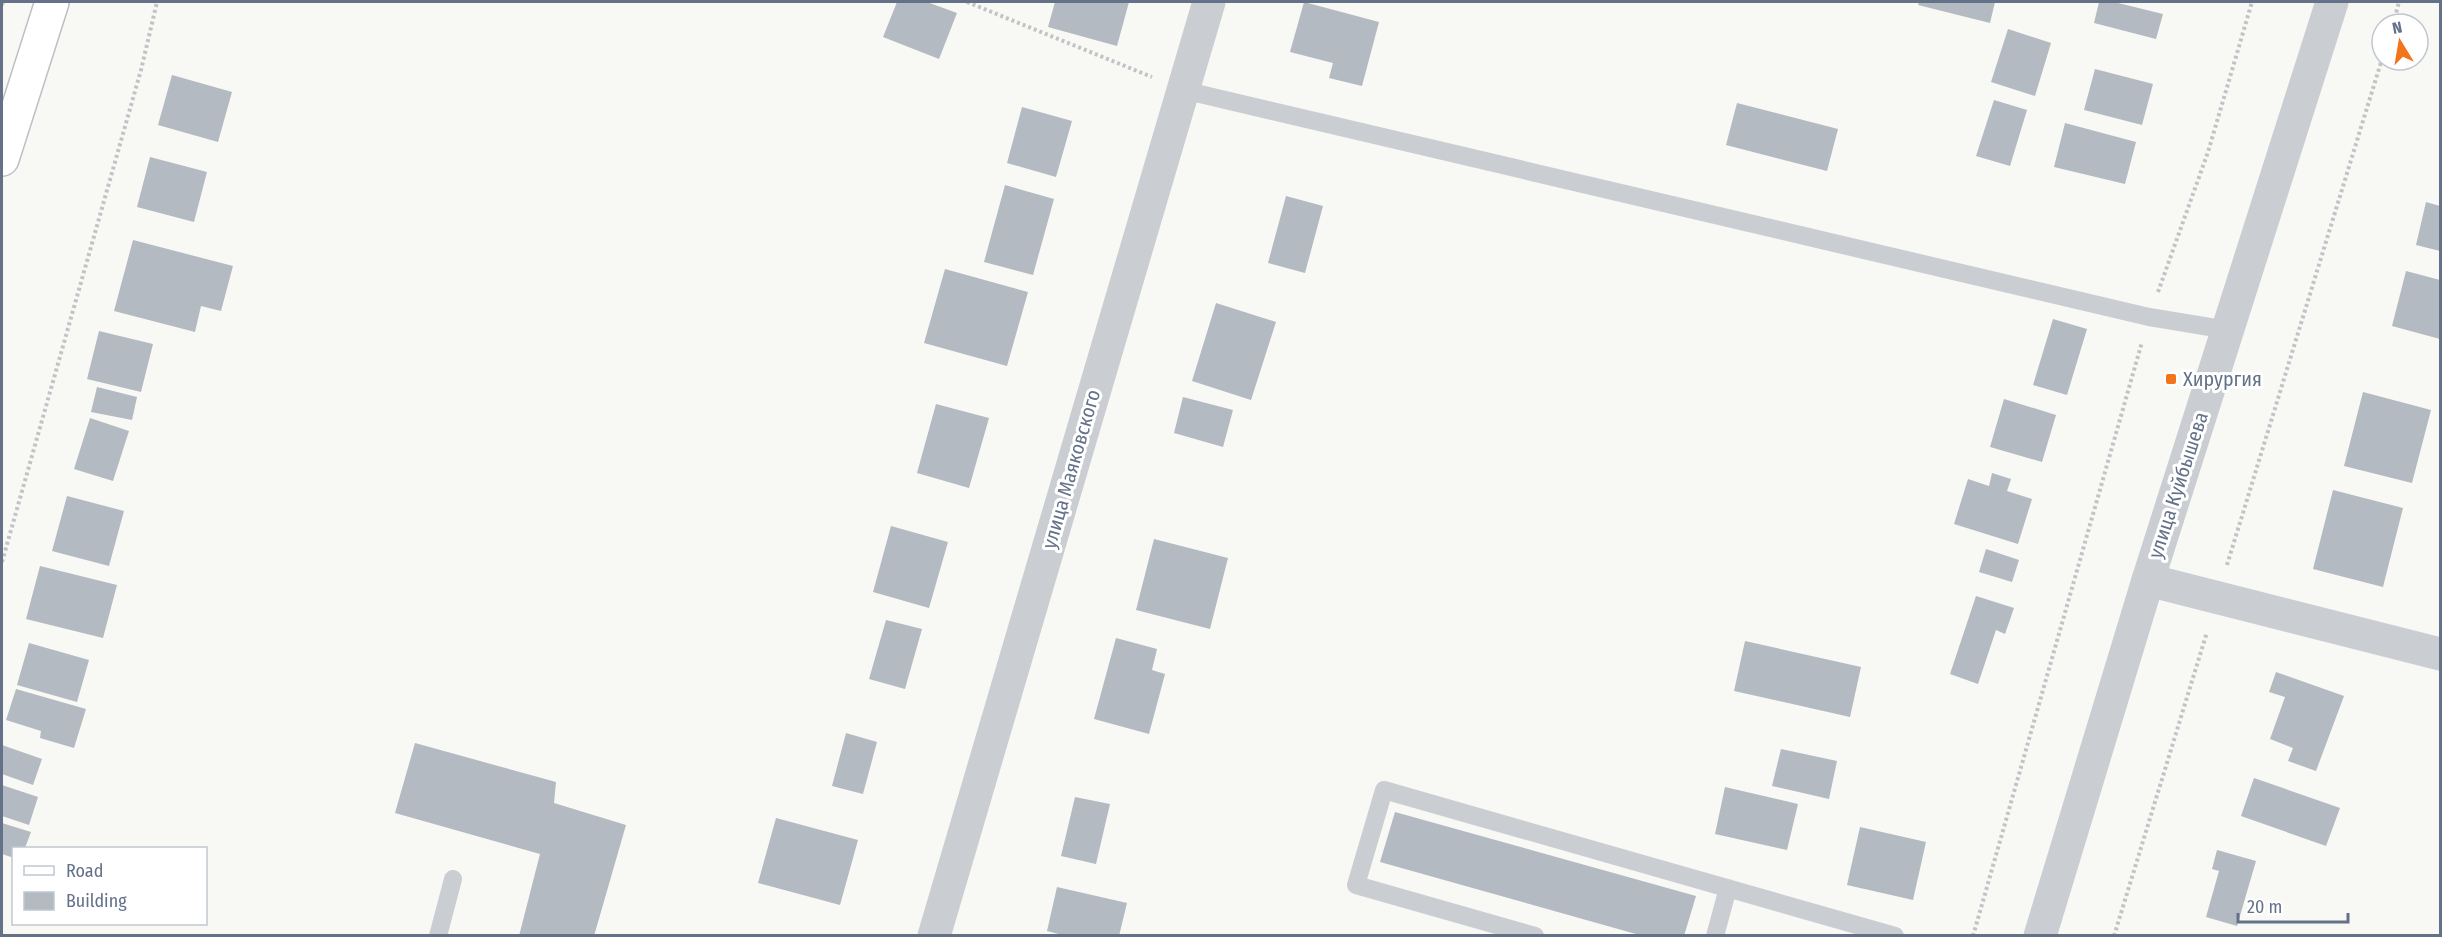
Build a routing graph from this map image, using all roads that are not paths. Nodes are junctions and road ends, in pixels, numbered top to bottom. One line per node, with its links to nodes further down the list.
1 (52, 2): 5 (main road)
2 (1209, 2): 4 (street, улица Маяковского)
3 (2332, 2): 6 (street, улица Куйбышева)
4 (1183, 90): 6 (lane); 12 (street, улица Маяковского)
5 (2, 159)
6 (2228, 330): 7 (street, улица Куйбышева)
7 (2148, 580): 8 (street); 16 (street, улица Куйбышева)
8 (2440, 654)
9 (453, 879): 11 (lane)
10 (1728, 888): 13 (lane); 14 (lane); 15 (lane)
11 (438, 936)
12 (934, 936)
13 (1535, 936)
14 (1715, 936)
15 (1895, 936)
16 (2040, 936)

